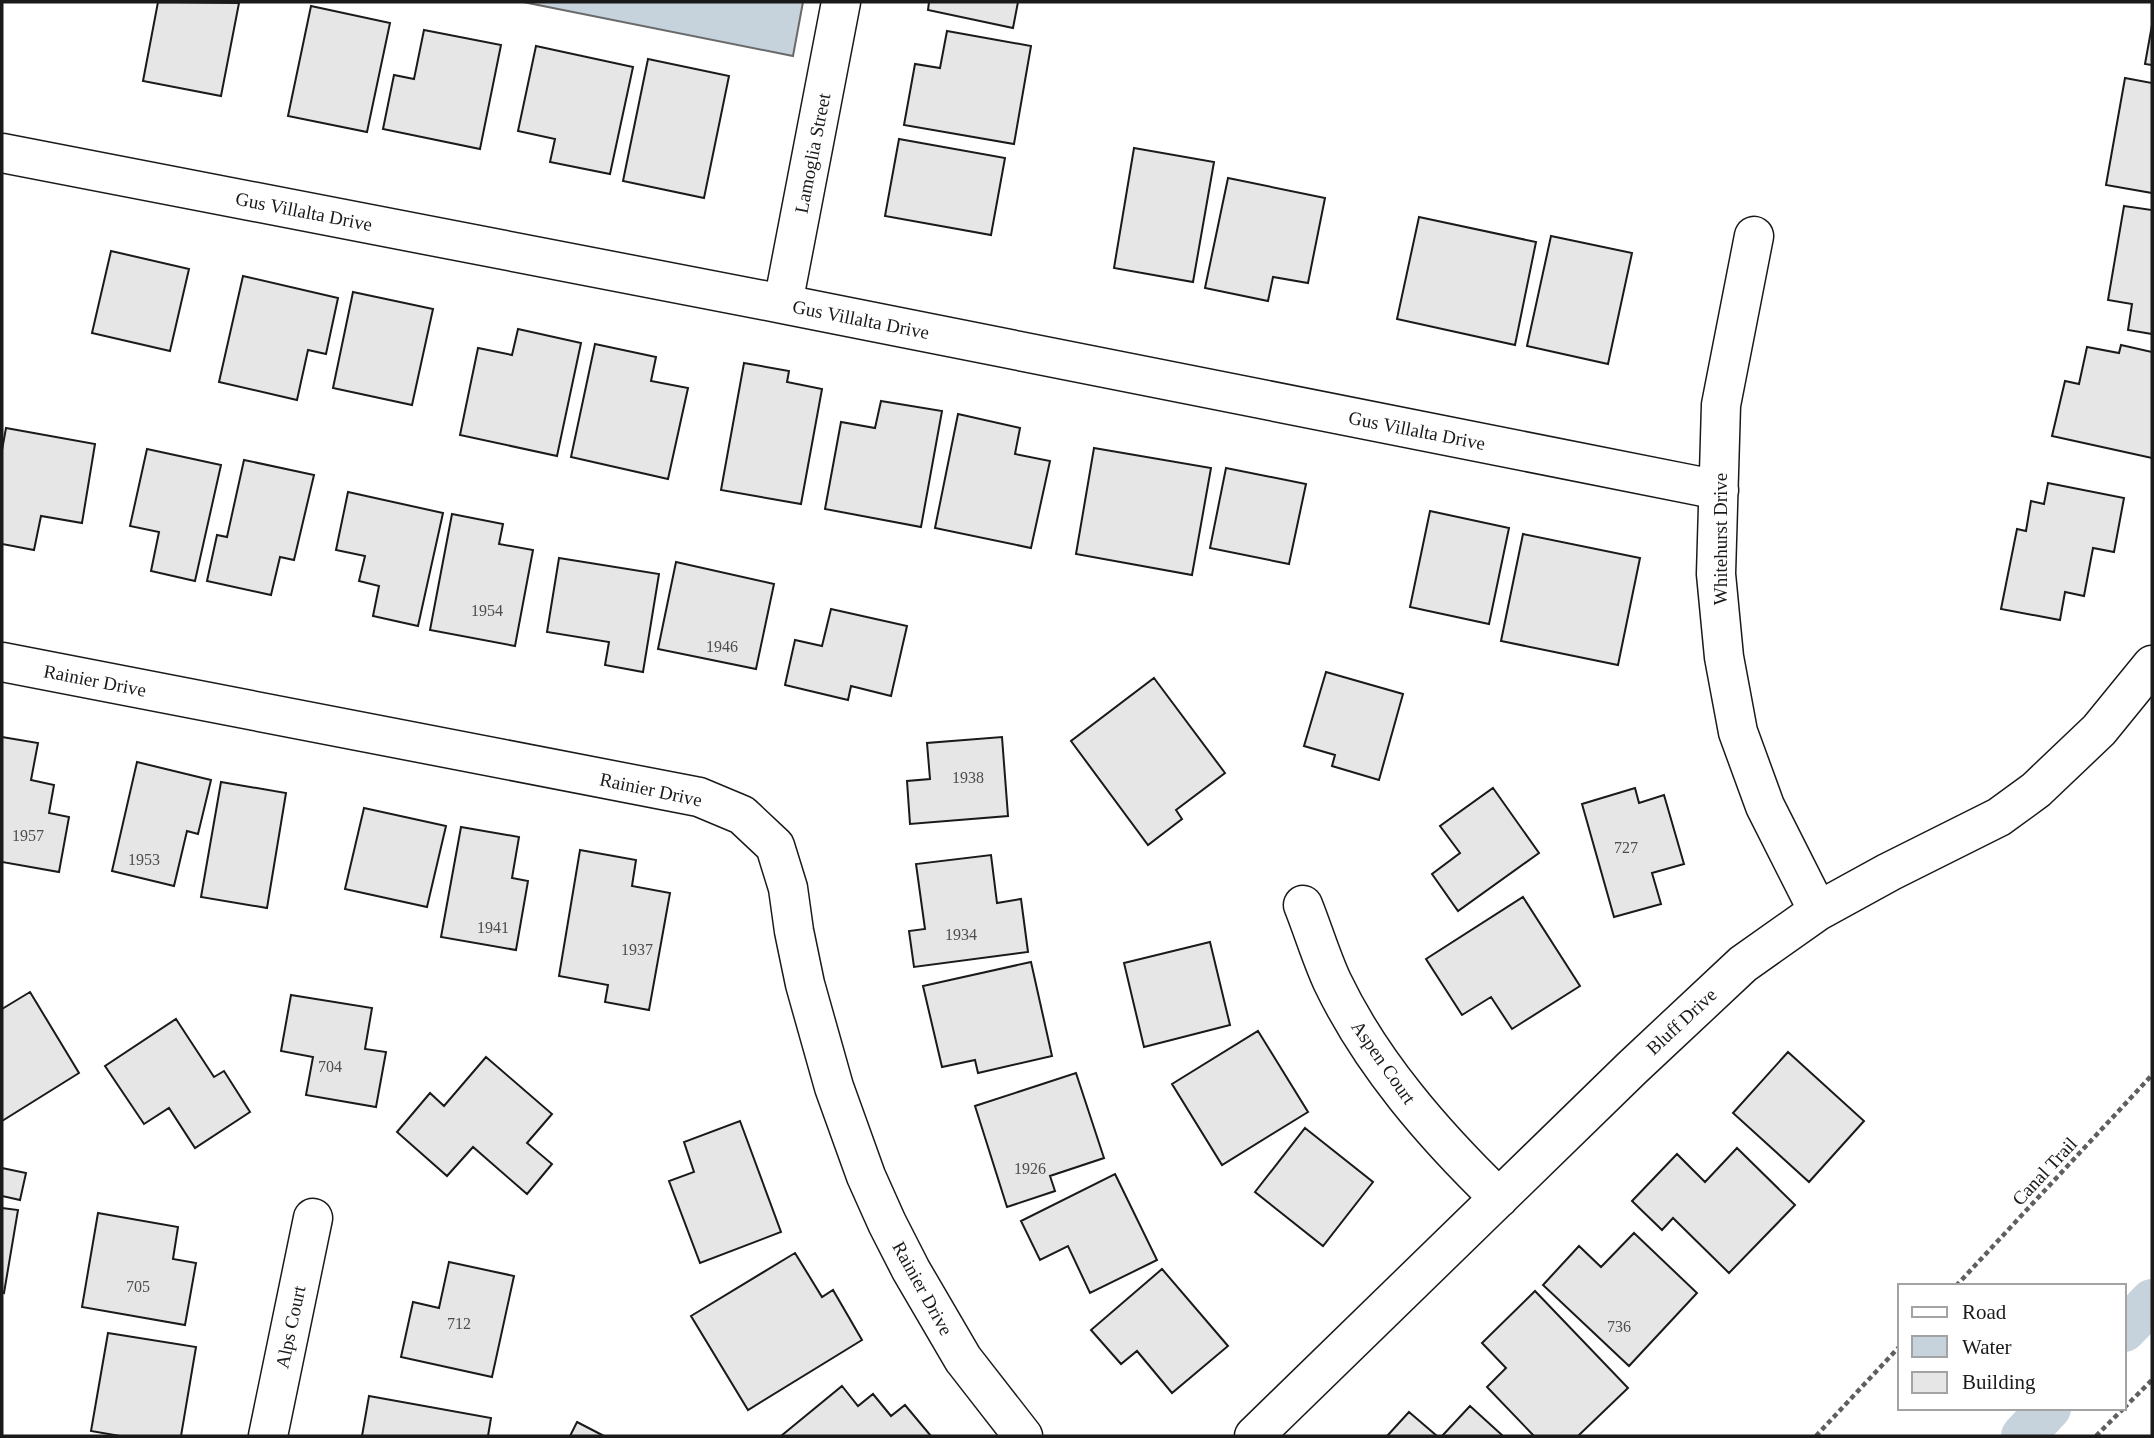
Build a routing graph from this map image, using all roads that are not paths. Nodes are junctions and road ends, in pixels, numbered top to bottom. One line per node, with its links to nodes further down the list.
1 (841, 2): 4 (street, Lamoglia Street)
2 (2, 153): 4 (street, Gus Villalta Drive)
3 (1754, 236): 5 (street, Whitehurst Drive)
4 (783, 304): 5 (street, Gus Villalta Drive)
5 (1719, 490): 9 (street, Whitehurst Drive)
6 (2, 662): 13 (street, Rainier Drive)
7 (2152, 665): 9 (street, Bluff Drive)
8 (1303, 905): 10 (street, Aspen Court)
9 (1818, 911): 10 (street, Bluff Drive)
10 (1499, 1198): 14 (street, Bluff Drive)
11 (313, 1217): 12 (street, Alps Court)
12 (268, 1436)
13 (1023, 1436)
14 (1254, 1436)

